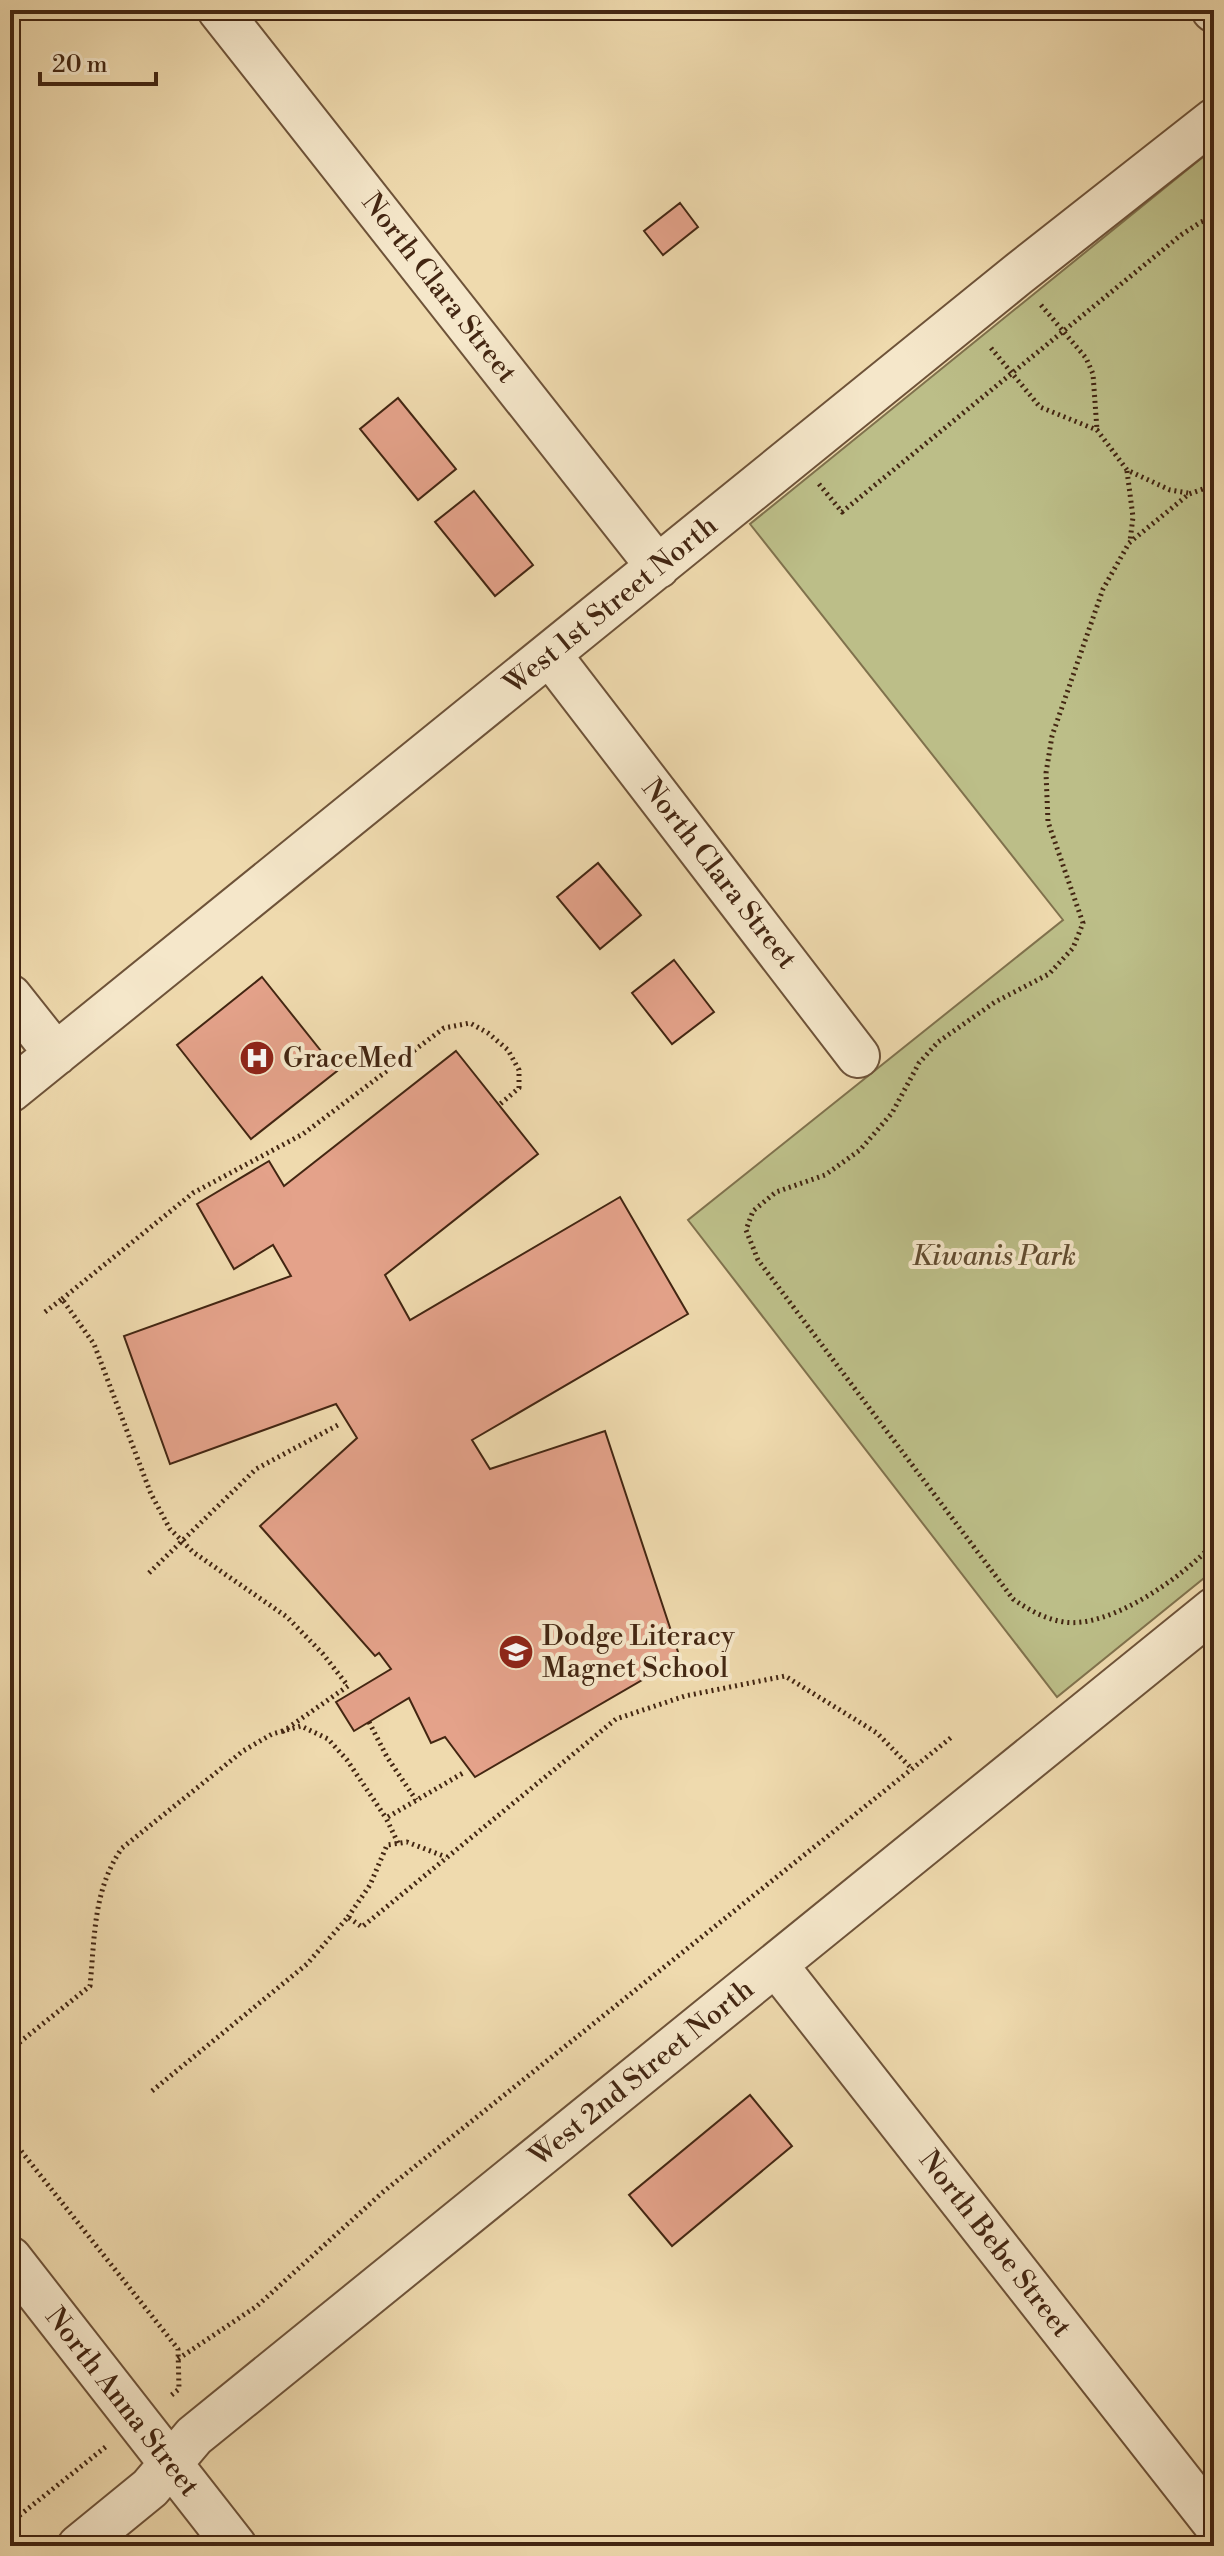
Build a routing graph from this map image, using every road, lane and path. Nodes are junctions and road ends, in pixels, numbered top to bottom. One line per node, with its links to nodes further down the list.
1 (219, 10): 14 (street, North Clara Street)
2 (1214, 120): 4 (street, West 1st Street North)
3 (1214, 217): 6 (path)
4 (1017, 275): 5 (street, West 1st Street North); 6 (path)
5 (966, 317): 7 (path); 9 (street, West 1st Street North)
6 (1063, 331): 7 (path); 8 (path)
7 (1012, 373): 8 (path); 9 (path)
8 (1097, 430): 10 (path)
9 (796, 455): 14 (street, West 1st Street North)
10 (1127, 470): 12 (path); 13 (path)
11 (1214, 485): 12 (path)
12 (1189, 494): 13 (path)
13 (1129, 543): 25 (path)
14 (658, 567): 15 (street, West 1st Street North)
15 (550, 655): 17 (street, West 1st Street North); 18 (street, North Clara Street)
16 (10, 996): 17 (street)
17 (56, 1054): 19 (street, West 1st Street North)
18 (858, 1056)
19 (10, 1091)
20 (499, 1105): 21 (path)
21 (62, 1299): 22 (path); 24 (path)
22 (45, 1312)
23 (338, 1425): 24 (path)
24 (181, 1541): 26 (path); 29 (path)
25 (1214, 1543)
26 (149, 1573)
27 (1214, 1609): 38 (street, West 2nd Street North)
28 (369, 1722): 33 (path)
29 (282, 1732): 34 (path); 39 (path)
30 (953, 1736): 31 (path)
31 (912, 1769): 36 (path); 42 (path)
32 (463, 1773): 33 (path)
33 (416, 1800): 34 (path)
34 (386, 1818): 35 (path)
35 (398, 1843): 36 (path); 37 (path)
36 (447, 1858): 37 (path)
37 (348, 1917): 40 (path)
38 (776, 1965): 43 (street, West 2nd Street North); 44 (street, North Bebe Street)
39 (10, 2050)
40 (152, 2091)
41 (10, 2258): 43 (street, North Anna Street)
42 (178, 2359)
43 (171, 2464): 45 (street, West 2nd Street North); 46 (street, North Anna Street)
44 (1214, 2523)
45 (79, 2546)
46 (235, 2546)

